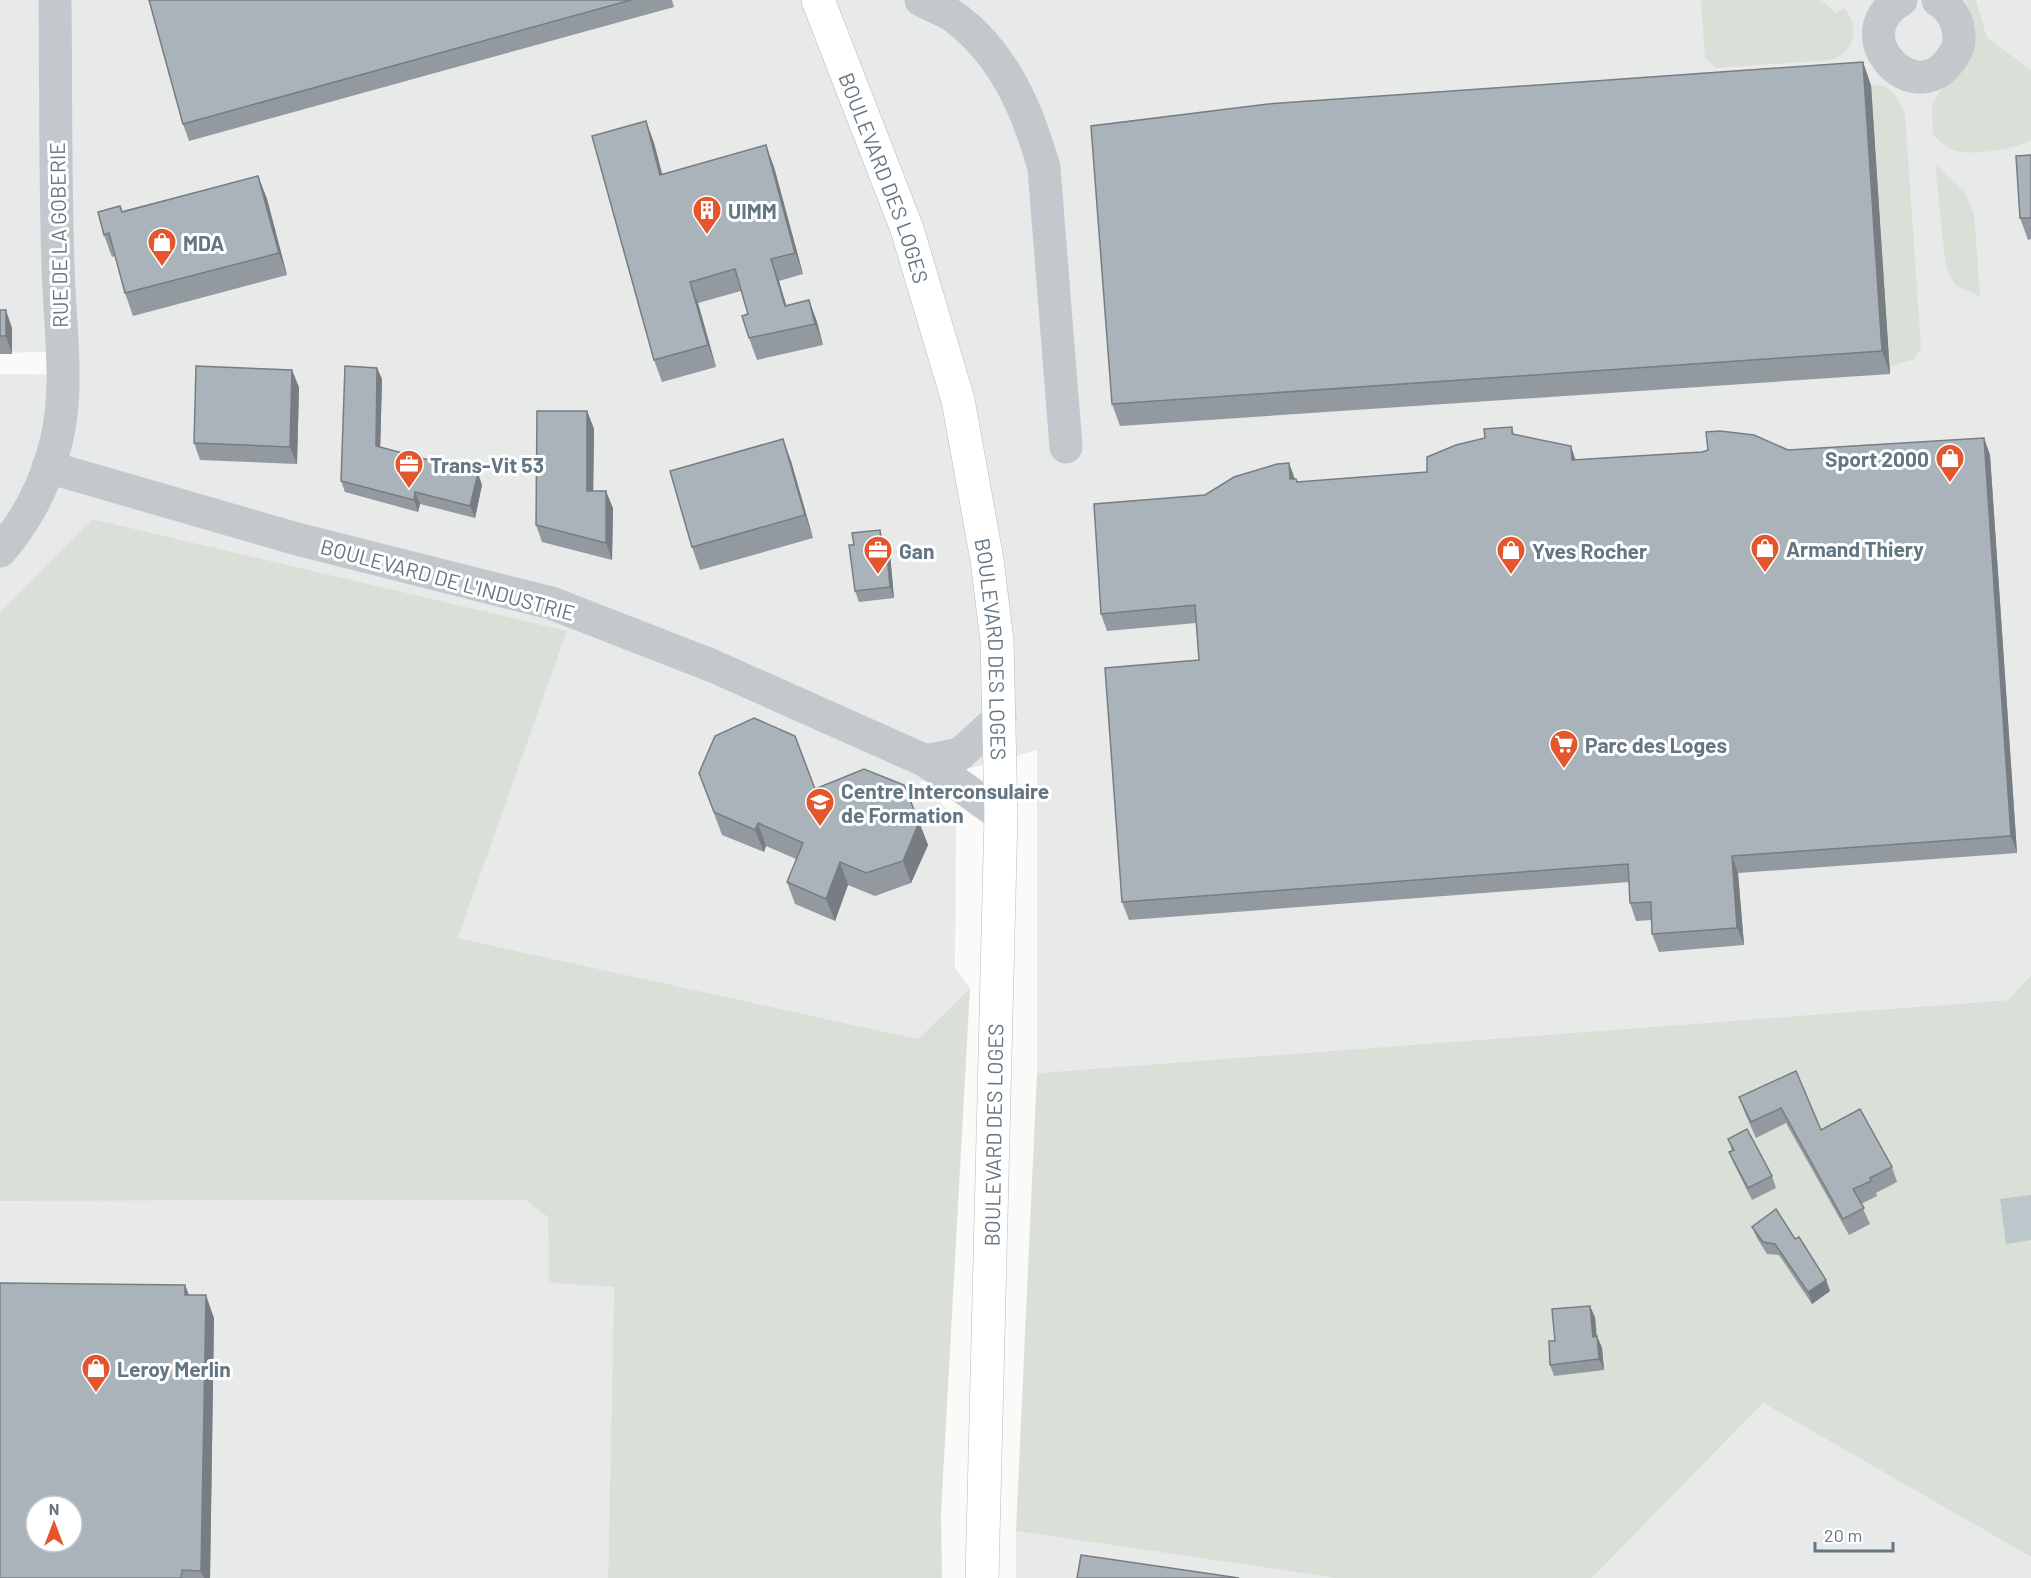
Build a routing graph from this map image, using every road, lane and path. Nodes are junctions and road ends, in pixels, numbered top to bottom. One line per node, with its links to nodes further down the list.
1 (55, 0): 7 (street, RUE DE LA GOBERIE)
2 (819, 0): 9 (main road, BOULEVARD DES LOGES)
3 (921, 0): 6 (street)
4 (1938, 0): 5 (street)
5 (1892, 2)
6 (1066, 447)
7 (48, 467): 8 (street); 10 (street, BOULEVARD DE L'INDUSTRIE)
8 (0, 551)
9 (1000, 718): 10 (street); 11 (main road, BOULEVARD DES LOGES)
10 (926, 761): 11 (street, BOULEVARD DE L'INDUSTRIE)
11 (1001, 815): 12 (main road, BOULEVARD DES LOGES)
12 (982, 1578)

